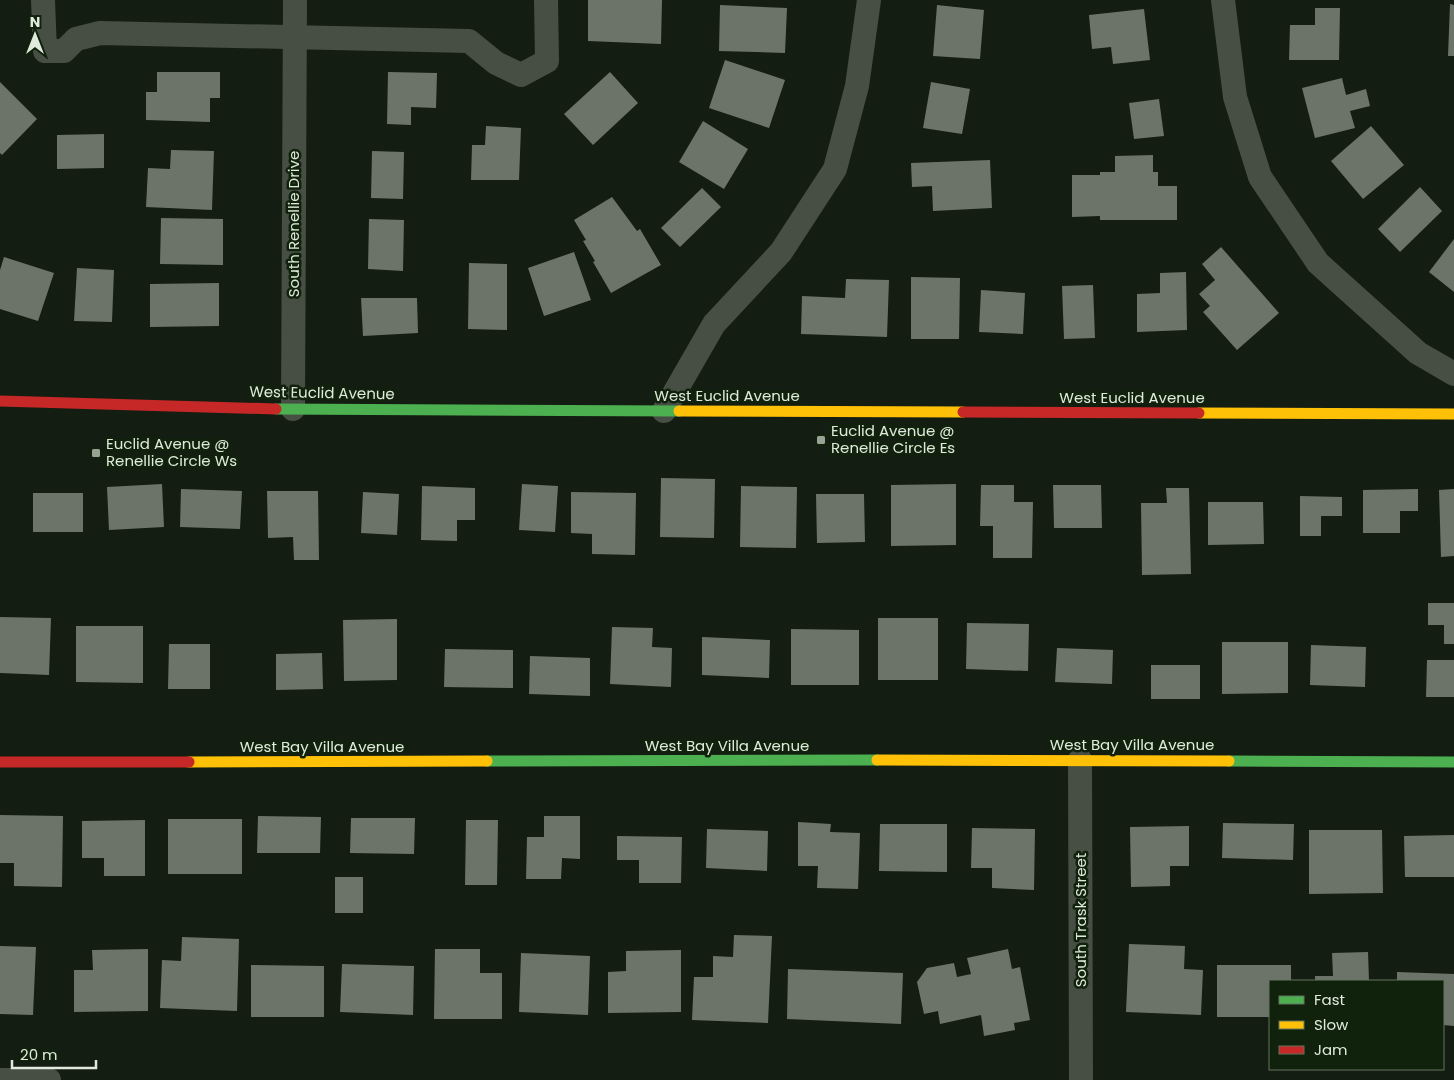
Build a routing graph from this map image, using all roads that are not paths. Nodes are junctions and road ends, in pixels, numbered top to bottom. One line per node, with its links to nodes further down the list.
1 (42, 0): 6 (street)
2 (295, 0): 6 (street, South Renellie Drive)
3 (546, 0): 6 (street)
4 (869, 0): 10 (street)
5 (1223, 0): 7 (street)
6 (295, 39): 9 (street, South Renellie Drive)
7 (1454, 374)
8 (0, 401): 9 (street, West Euclid Avenue)
9 (293, 409): 10 (street, West Euclid Avenue)
10 (664, 411): 11 (street, West Euclid Avenue)
11 (1454, 414)
12 (1080, 760): 13 (street, West Bay Villa Avenue); 14 (street, West Bay Villa Avenue); 17 (street, South Trask Street)
13 (0, 762)
14 (1454, 762)
15 (0, 1080): 16 (street)
16 (49, 1080)
17 (1081, 1080)

